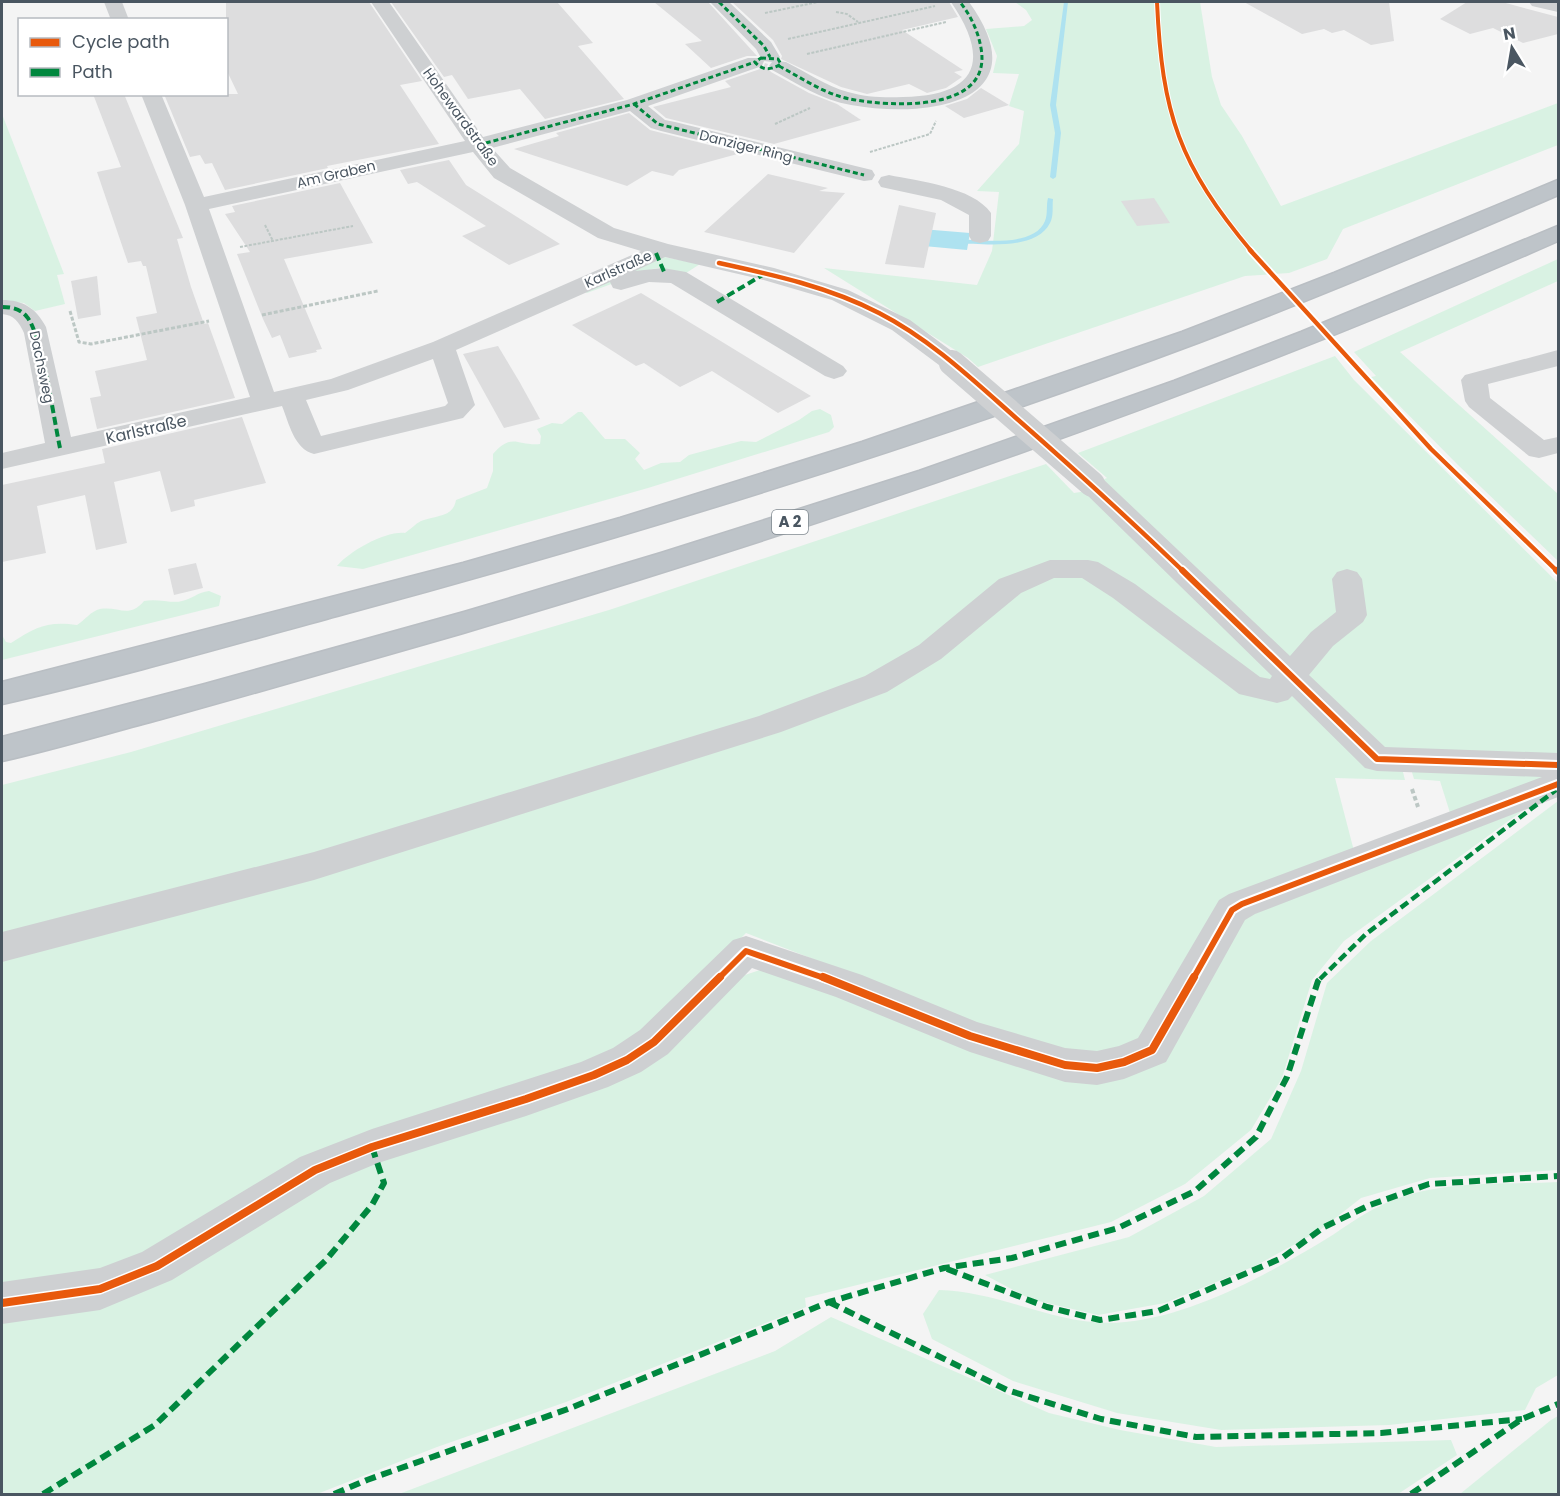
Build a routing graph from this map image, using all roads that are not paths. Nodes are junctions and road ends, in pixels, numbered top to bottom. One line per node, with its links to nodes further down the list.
1 (113, 2): 7 (street)
2 (380, 2): 11 (street, Hohewardstraße)
3 (719, 2): 8 (street)
4 (1538, 2): 6 (street)
5 (963, 7): 8 (street)
6 (1558, 7)
7 (119, 18)
8 (770, 58): 10 (street)
9 (152, 96): 15 (street)
10 (634, 104): 11 (street); 12 (street, Danziger Ring)
11 (478, 145): 15 (street, Am Graben); 18 (street, Hohewardstraße)
12 (864, 175)
13 (890, 182): 17 (street)
14 (1558, 187): 31 (highway)
15 (196, 205): 25 (street)
16 (1558, 233): 32 (highway, A 2)
17 (980, 236)
18 (663, 250): 19 (street, Karlstraße); 30 (street, Hohewardstraße, bridge)
19 (544, 302): 21 (street, Karlstraße); 23 (street)
20 (2, 307): 27 (street, Dachsweg)
21 (442, 347): 24 (street, Karlstraße); 24 (street)
22 (1558, 358): 26 (street)
23 (834, 371)
24 (291, 397): 25 (street, Karlstraße)
25 (265, 402): 27 (street, Karlstraße)
26 (1558, 445)
27 (60, 448): 28 (street, Karlstraße)
28 (2, 462)
29 (1347, 579): 30 (street)
30 (1291, 676): 33 (street, Hohewardstraße); 35 (street)
31 (2, 693)
32 (2, 749)
33 (1558, 765)
34 (1558, 784): 36 (street)
35 (2, 947)
36 (2, 1303)

